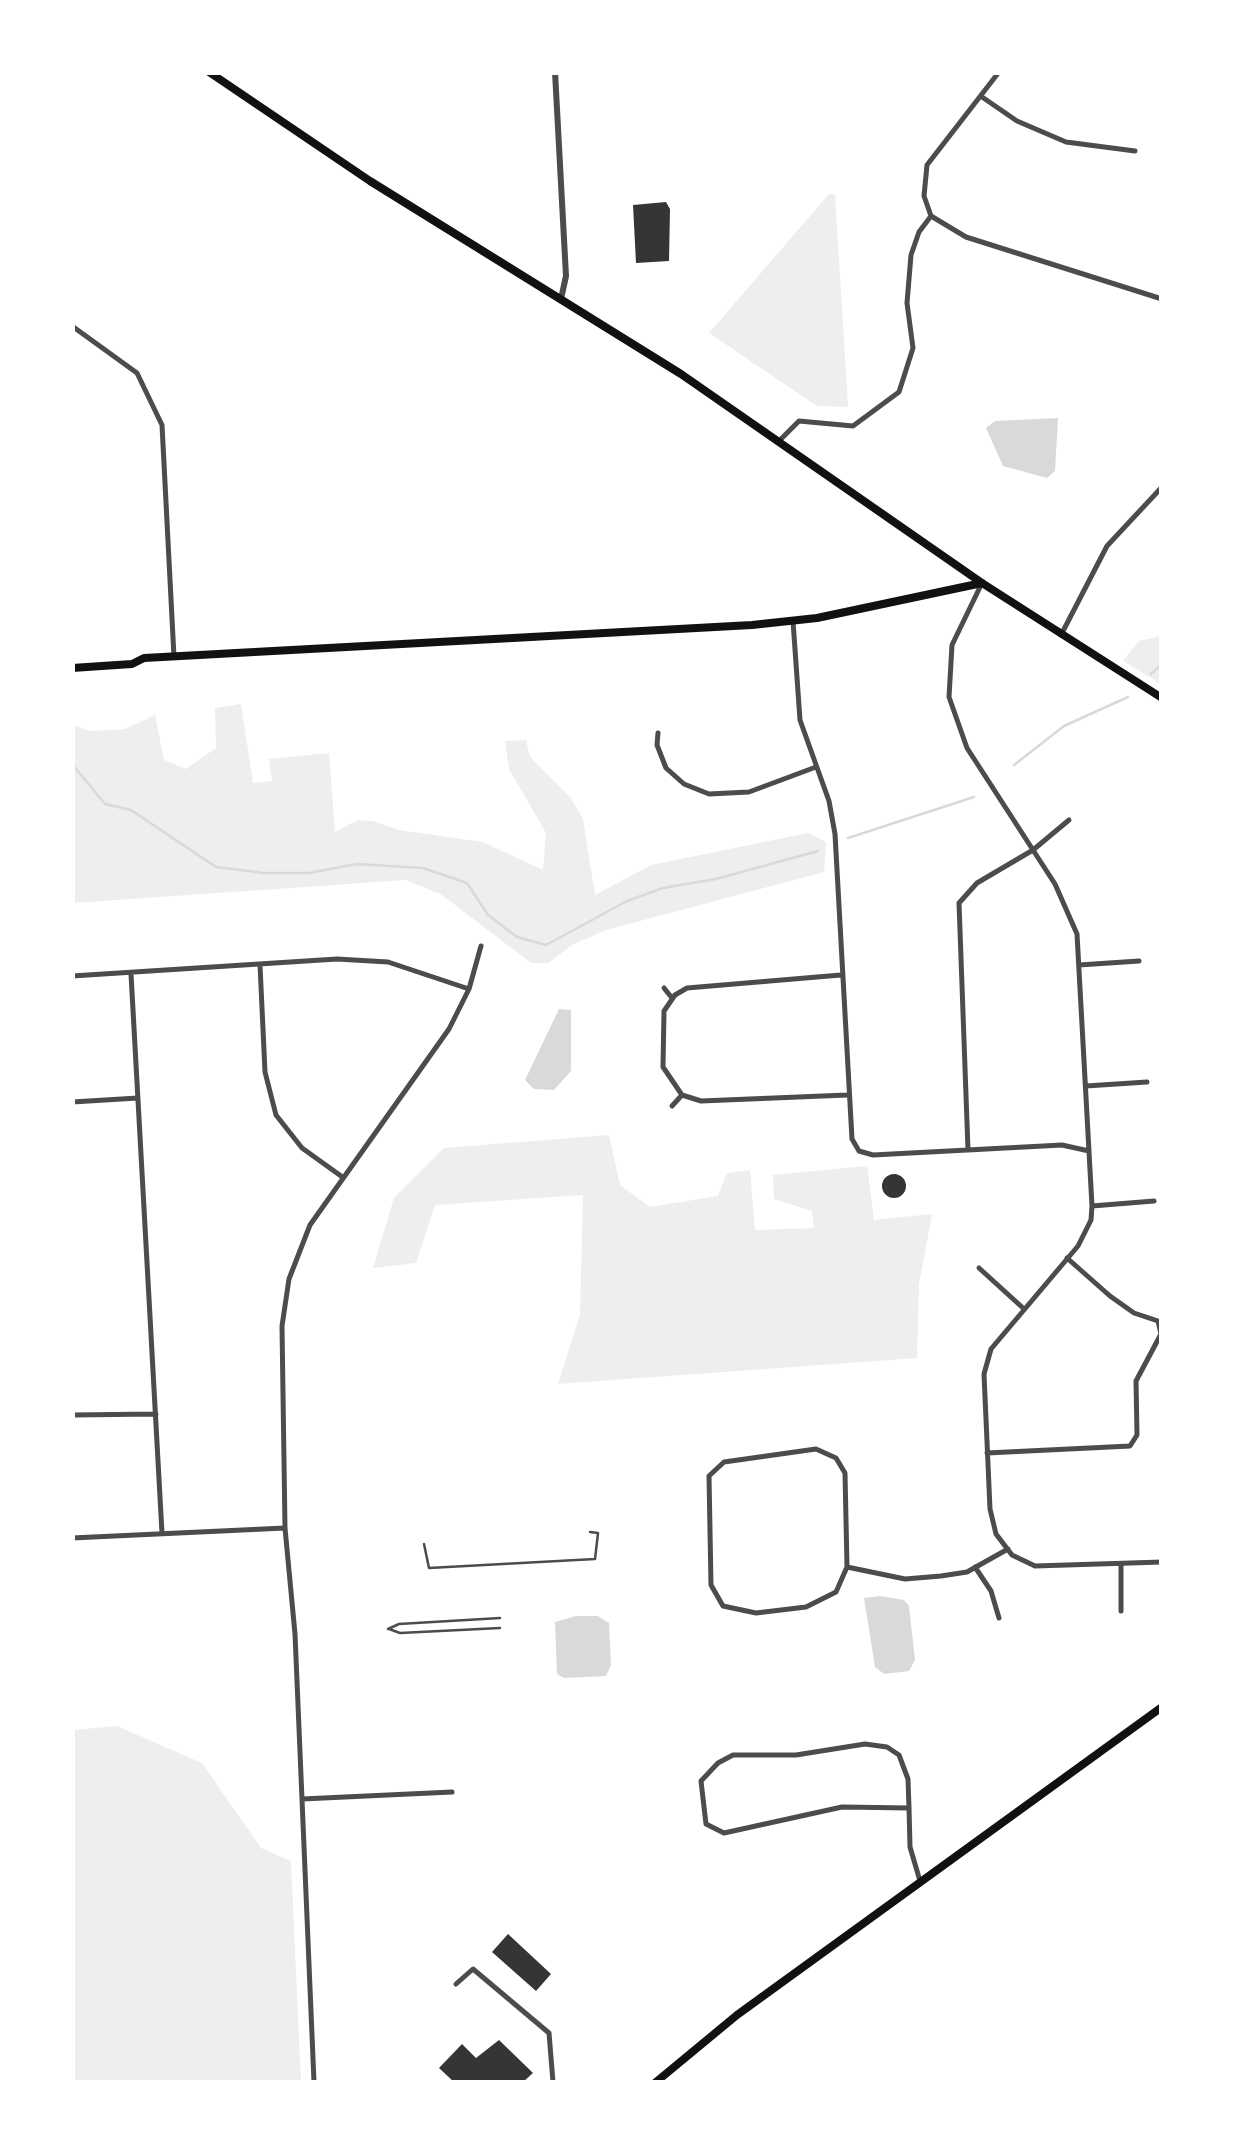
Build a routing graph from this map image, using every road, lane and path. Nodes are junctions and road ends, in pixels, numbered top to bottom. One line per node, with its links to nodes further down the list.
1 (208, 72): 8 (main road)
2 (556, 72): 8 (street)
3 (998, 72): 4 (street)
4 (982, 96): 5 (street); 6 (street)
5 (1135, 151)
6 (931, 216): 7 (street); 10 (street)
7 (1162, 299)
8 (565, 301): 10 (main road)
9 (72, 326): 15 (street)
10 (778, 441): 12 (main road)
11 (1162, 487): 14 (street)
12 (982, 583): 13 (main road); 14 (main road); 21 (street)
13 (794, 621): 15 (main road); 19 (street)
14 (1061, 635): 17 (main road)
15 (174, 657): 16 (main road)
16 (72, 668)
17 (1162, 698)
18 (658, 733): 19 (street)
19 (816, 767): 28 (street)
20 (1069, 820): 21 (street)
21 (1033, 850): 25 (street); 39 (street)
22 (480, 946): 29 (street)
23 (1139, 961): 25 (street)
24 (260, 965): 26 (street); 29 (street); 41 (street)
25 (1079, 965): 33 (street)
26 (131, 974): 27 (street); 36 (street)
27 (72, 976)
28 (841, 976): 31 (street); 35 (street)
29 (468, 988): 41 (street)
30 (664, 988): 31 (street)
31 (672, 998): 34 (street)
32 (1146, 1082): 33 (street)
33 (1086, 1086): 40 (street)
34 (682, 1095): 35 (street); 38 (street)
35 (846, 1095): 39 (street)
36 (138, 1098): 37 (street); 47 (street)
37 (72, 1102)
38 (672, 1106)
39 (968, 1150): 40 (street)
40 (1089, 1151): 43 (street)
41 (341, 1176): 50 (street)
42 (1154, 1201): 43 (street)
43 (1092, 1206): 44 (street)
44 (1068, 1258): 46 (street); 49 (street)
45 (979, 1268): 46 (street)
46 (1023, 1308): 49 (street)
47 (156, 1414): 48 (street); 52 (street)
48 (72, 1415)
49 (987, 1453): 55 (street)
50 (285, 1528): 52 (street); 66 (street)
51 (590, 1532): 54 (lane)
52 (162, 1533): 53 (street)
53 (72, 1538)
54 (424, 1544)
55 (1008, 1549): 57 (street); 59 (street)
56 (1162, 1562): 57 (street)
57 (1121, 1564): 60 (street)
58 (847, 1567): 58 (street); 59 (street)
59 (976, 1568): 62 (street)
60 (1120, 1611)
61 (500, 1618): 63 (lane)
62 (999, 1618)
63 (500, 1628)
64 (1162, 1707): 68 (main road)
65 (452, 1792): 66 (street)
66 (302, 1799): 70 (street)
67 (909, 1808): 67 (street); 68 (street)
68 (920, 1881): 72 (main road)
69 (456, 1984): 71 (street)
70 (314, 2082)
71 (553, 2082)
72 (656, 2082)

